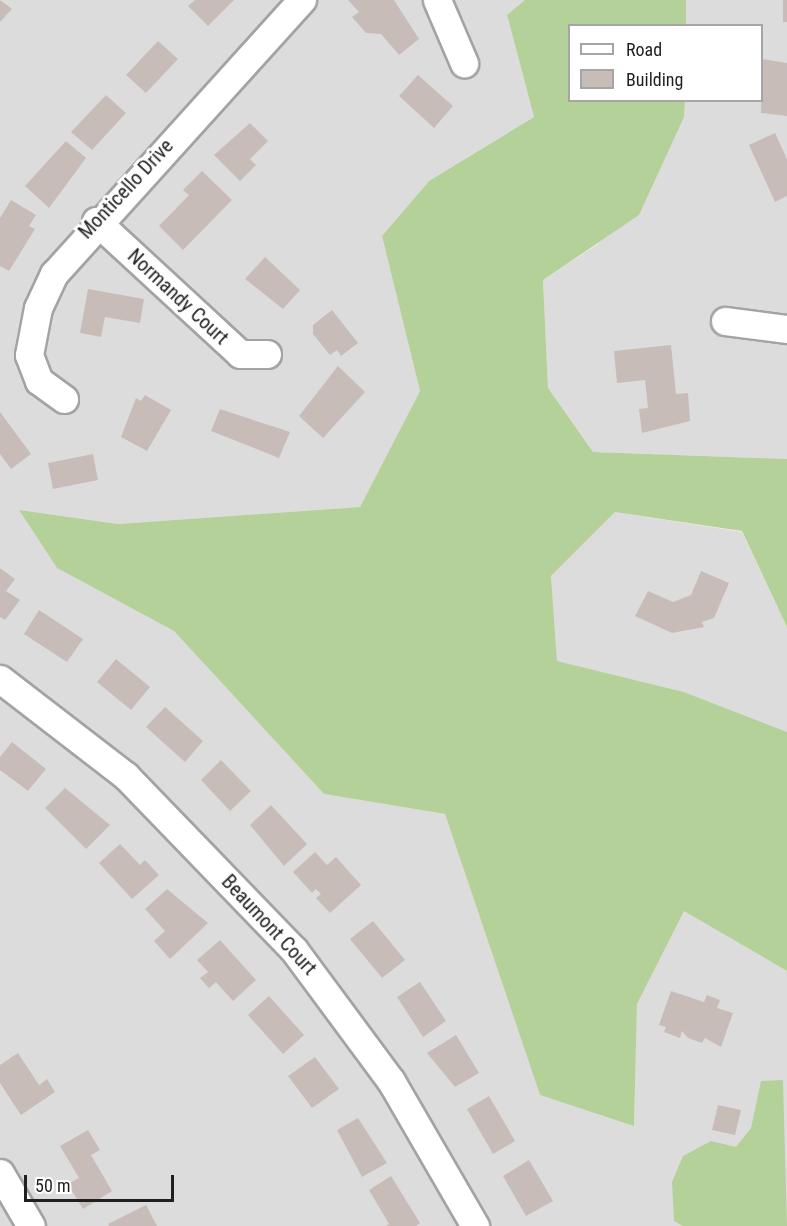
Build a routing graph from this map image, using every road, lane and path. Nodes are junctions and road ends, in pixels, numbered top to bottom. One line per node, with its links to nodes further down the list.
1 (302, 0): 4 (street, Monticello Drive)
2 (437, 0): 3 (street)
3 (464, 63)
4 (96, 221): 7 (street, Normandy Court); 8 (street, Monticello Drive)
5 (725, 321): 6 (street)
6 (787, 329)
7 (267, 354)
8 (64, 399)
9 (0, 679): 12 (street, Beaumont Court)
10 (0, 1173): 11 (street)
11 (31, 1226)
12 (475, 1226)

